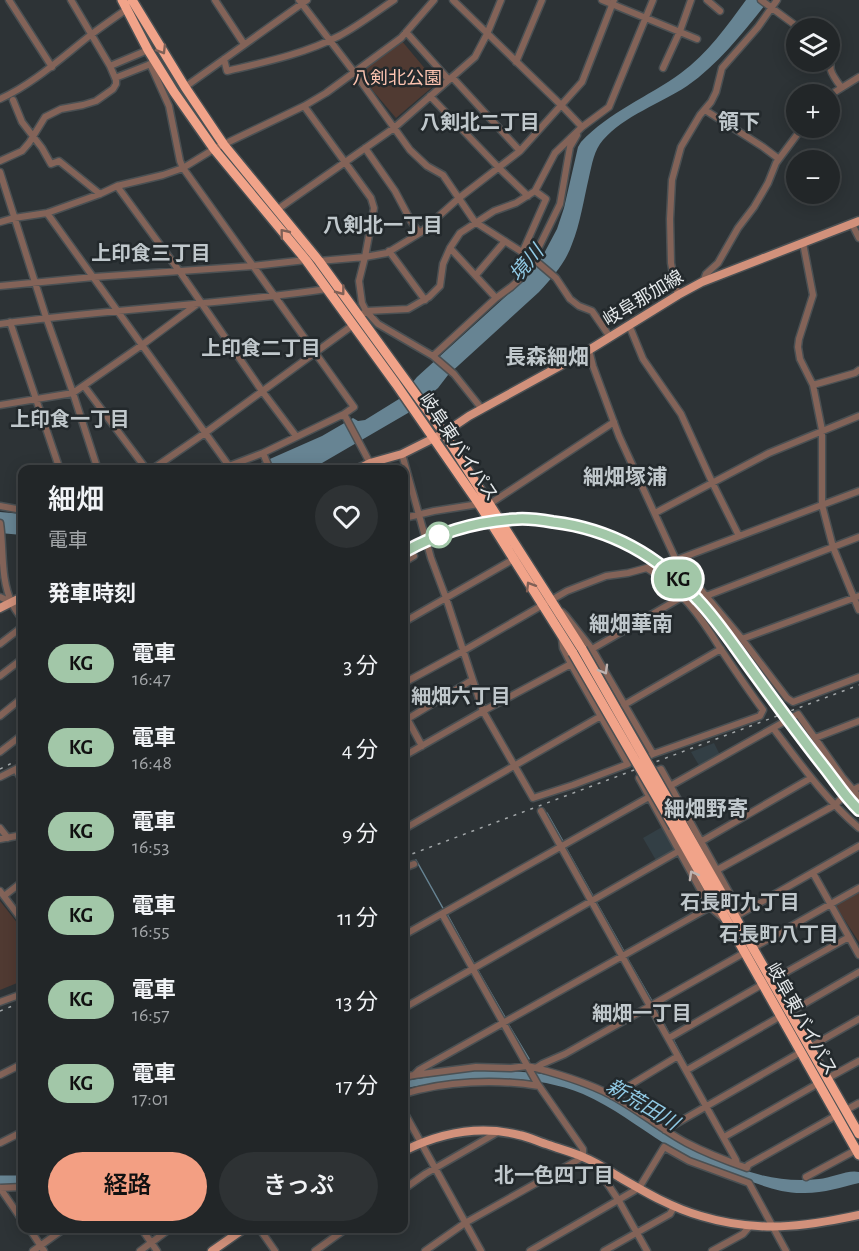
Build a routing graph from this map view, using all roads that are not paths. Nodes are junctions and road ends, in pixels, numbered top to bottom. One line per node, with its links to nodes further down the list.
1 (9, 0): 34 (street)
2 (71, 0): 26 (street)
3 (122, 0): 18 (highway, 岐阜東バイパス)
4 (216, 0): 29 (street)
5 (394, 0): 28 (street)
6 (434, 0): 23 (street)
7 (453, 0): 25 (street)
8 (501, 0): 25 (street)
9 (542, 0): 32 (street)
10 (602, 0): 17 (street)
11 (653, 0): 21 (street)
12 (692, 0): 24 (street)
13 (761, 0): 19 (street)
14 (777, 0): 19 (street)
15 (302, 1): 28 (street); 29 (street)
16 (709, 1): 20 (street)
17 (613, 2): 21 (street); 47 (street)
18 (132, 3): 26 (street); 30 (highway, 岐阜東バイパス); 42 (highway, 岐阜東バイパス, one-way to 42)
19 (770, 7): 22 (street); 49 (street)
20 (720, 11)
21 (645, 17): 24 (street); 50 (street)
22 (786, 19)
23 (406, 32): 36 (street); 40 (street)
24 (680, 32): 27 (street); 35 (street)
25 (487, 34): 32 (street); 40 (street)
26 (91, 35): 33 (street); 34 (street)
27 (698, 39)
28 (329, 40): 31 (street); 36 (street)
29 (244, 44): 31 (street)
30 (148, 50): 33 (street); 41 (highway, 岐阜東バイパス)
31 (224, 59): 42 (street)
32 (516, 62): 47 (street)
33 (110, 66): 39 (street)
34 (52, 67): 45 (street)
35 (663, 68)
36 (354, 72): 48 (street); 51 (street)
37 (831, 72): 43 (street)
38 (859, 77): 43 (street)
39 (115, 78): 41 (street); 52 (street)
40 (451, 78): 44 (street); 57 (street)
41 (166, 87): 56 (highway, 岐阜東バイパス); 61 (street)
42 (185, 87): 54 (highway, 岐阜東バイパス)
43 (841, 87)
44 (430, 96): 51 (street); 62 (street)
45 (0, 99)
46 (13, 100): 52 (street)
47 (561, 105): 50 (street); 57 (street)
48 (304, 106): 54 (street); 60 (street)
49 (705, 110): 58 (street); 94 (street)
50 (582, 127): 65 (street); 84 (street)
51 (394, 128): 55 (street); 68 (street)
52 (33, 137): 59 (street); 66 (street)
53 (795, 138): 58 (street)
54 (224, 144): 56 (street); 69 (highway, 岐阜東バイパス)
55 (364, 148): 60 (street); 75 (street)
56 (214, 149): 61 (street); 83 (highway, 岐阜東バイパス, one-way to 56)
57 (520, 152): 62 (street)
58 (779, 159): 90 (street)
59 (0, 161)
60 (345, 162): 69 (street); 82 (street)
61 (183, 168): 64 (street); 86 (street)
62 (499, 168): 67 (street); 68 (street)
63 (0, 172): 71 (street)
64 (117, 186): 66 (street); 87 (street)
65 (535, 191): 67 (street); 81 (street)
66 (100, 194): 70 (street)
67 (528, 196): 73 (street)
68 (459, 198): 73 (street); 75 (street)
69 (278, 209): 85 (highway, 岐阜東バイパス)
70 (47, 213): 71 (street); 89 (street)
71 (14, 218): 72 (street); 91 (street)
72 (0, 222)
73 (475, 222): 77 (street); 79 (street)
74 (856, 222): 76 (street); 78 (main road, 岐阜那加線)
75 (420, 233): 80 (street)
76 (859, 238)
77 (505, 242): 81 (street); 88 (street)
78 (803, 243): 90 (main road, 岐阜那加線); 112 (street)
79 (450, 248): 88 (street); 97 (street)
80 (389, 252): 82 (street); 97 (street)
81 (522, 253): 84 (street)
82 (365, 257): 85 (street); 100 (street)
83 (306, 260): 86 (street); 93 (highway, 岐阜東バイパス)
84 (534, 260): 96 (street); 106 (street)
85 (319, 261): 100 (highway, 岐阜東バイパス, one-way to 100)
86 (253, 266): 87 (street); 95 (street)
87 (180, 272): 89 (street); 98 (street)
88 (476, 275): 96 (street)
89 (93, 277): 91 (street); 99 (street)
90 (702, 282): 94 (main road, 岐阜那加線)
91 (36, 283): 92 (street); 101 (street)
92 (0, 286)
93 (327, 290): 95 (street); 104 (highway, 岐阜東バイパス)
94 (678, 295): 105 (main road, 岐阜那加線)
95 (275, 297): 98 (street); 109 (street)
96 (496, 298): 110 (street)
97 (425, 300): 100 (street)
98 (199, 304): 99 (street); 107 (street); 114 (street)
99 (117, 310): 101 (street); 107 (street)
100 (363, 314): 110 (street); 124 (highway, 岐阜東バイパス)
101 (46, 317): 102 (street); 115 (street)
102 (10, 322): 103 (street); 116 (street)
103 (0, 324)
104 (352, 325): 109 (street); 126 (highway, 岐阜東バイパス)
105 (629, 325): 106 (main road, 岐阜那加線); 140 (street)
106 (610, 337): 108 (main road, 岐阜那加線)
107 (142, 345): 113 (street); 123 (street)
108 (589, 350): 118 (main road, 岐阜那加線); 121 (street)
109 (315, 352): 114 (street); 119 (street)
110 (434, 356): 118 (street)
111 (859, 370): 112 (street)
112 (813, 385): 122 (street)
113 (84, 386): 115 (street); 132 (street)
114 (262, 391): 123 (street); 125 (street)
115 (73, 393): 116 (street); 131 (street)
116 (36, 399): 117 (street); 130 (street)
117 (0, 405)
118 (482, 409): 124 (main road, 岐阜那加線)
119 (344, 414): 125 (street); 129 (street)
120 (859, 416): 122 (street)
121 (614, 422): 142 (street); 146 (street)
122 (822, 430): 140 (street); 143 (street)
123 (205, 433): 133 (street); 134 (street)
124 (444, 433): 126 (main road, 岐阜那加線); 142 (highway, 岐阜東バイパス)
125 (296, 436): 127 (street)
126 (433, 439): 128 (main road, 岐阜那加線); 142 (highway, 岐阜東バイパス)
127 (263, 453): 135 (street); 136 (street)
128 (402, 454): 129 (main road, 岐阜那加線); 138 (street)
129 (370, 463): 137 (main road, 岐阜那加線)
130 (58, 465)
131 (96, 465)
132 (145, 465)
133 (157, 465)
134 (228, 465)
135 (232, 465)
136 (268, 465)
137 (366, 465)
138 (405, 465)
139 (408, 477): 147 (street)
140 (712, 482): 146 (street); 150 (street)
141 (859, 491): 143 (street)
142 (483, 504): 147 (street); 154 (highway, 岐阜東バイパス); 165 (highway, 岐阜東バイパス)
143 (822, 505): 150 (street); 152 (street)
144 (0, 506): 145 (street)
145 (18, 509)
146 (655, 513): 156 (street)
147 (418, 515): 148 (street); 162 (street)
148 (408, 517)
149 (0, 523): 164 (street)
150 (739, 536): 156 (street)
151 (859, 537): 152 (street)
152 (833, 548): 158 (street); 161 (street)
153 (414, 556): 155 (street)
154 (514, 559): 162 (street); 166 (highway, 岐阜東バイパス, one-way to 154)
155 (408, 560)
156 (676, 560): 157 (street); 158 (street)
157 (648, 569): 160 (street); 165 (street)
158 (706, 596): 173 (street)
159 (0, 597): 164 (street)
160 (682, 597): 175 (street); 177 (street)
161 (857, 597): 168 (street); 173 (street)
162 (446, 598): 170 (street); 176 (street)
163 (18, 599): 164 (main road)
164 (11, 602): 167 (main road); 169 (street)
165 (554, 604): 166 (street); 177 (highway, 岐阜東バイパス)
166 (542, 605): 172 (highway, 岐阜東バイパス); 176 (street)
167 (0, 608)
168 (859, 610)
169 (18, 613)
170 (408, 620)
171 (18, 630): 174 (street)
172 (562, 637): 177 (highway, 岐阜東バイパス); 179 (street)
173 (742, 639): 181 (street)
174 (0, 644)
175 (721, 649): 185 (street); 198 (street)
176 (463, 651): 182 (street); 183 (street)
177 (582, 651): 185 (street, one-way to 185); 230 (highway, 岐阜東バイパス, bridge)
178 (18, 662): 180 (street)
179 (571, 664): 186 (street); 189 (street)
180 (0, 676)
181 (859, 677)
182 (472, 680): 186 (street); 187 (street)
183 (408, 681)
184 (18, 701): 188 (street)
185 (624, 705): 198 (street)
186 (483, 711): 195 (street); 200 (street)
187 (408, 715)
188 (0, 716)
189 (602, 716): 199 (street); 200 (street)
190 (859, 721): 194 (street)
191 (408, 722): 195 (street)
192 (773, 728): 194 (street); 203 (street); 204 (street)
193 (18, 738): 196 (street)
194 (815, 738): 205 (street)
195 (422, 746): 197 (street)
196 (0, 752)
197 (408, 754)
198 (653, 754): 199 (street)
199 (628, 764): 200 (street)
200 (515, 765): 210 (street)
201 (18, 768): 202 (street)
202 (0, 777)
203 (811, 778): 208 (street); 214 (street)
204 (670, 786): 207 (street); 214 (street)
205 (856, 788): 206 (street); 208 (street)
206 (859, 797)
207 (649, 798): 216 (street); 217 (street)
208 (835, 805): 212 (street); 220 (street)
209 (541, 811): 216 (street)
210 (408, 827)
211 (0, 828): 213 (street)
212 (859, 828)
213 (4, 838)
214 (702, 841): 220 (street)
215 (859, 846): 221 (street)
216 (561, 847): 225 (street); 228 (street)
217 (679, 851): 225 (street); 227 (street, one-way to 217)
218 (414, 864): 219 (street)
219 (408, 866)
220 (717, 870): 230 (street)
221 (813, 873): 226 (street); 230 (street)
222 (18, 884): 224 (street)
223 (859, 888): 226 (street)
224 (2, 894): 229 (street)
225 (592, 901): 235 (street); 236 (street)
226 (830, 904): 232 (street); 233 (street)
227 (710, 907): 230 (street); 235 (street)
228 (442, 914): 231 (street); 236 (street)
229 (18, 915)
230 (731, 919): 233 (highway, 岐阜東バイパス)
231 (408, 933)
232 (849, 937): 234 (street); 238 (street)
233 (749, 950): 238 (highway, 岐阜東バイパス); 242 (street)
234 (859, 955)
235 (622, 956): 242 (street); 245 (street)
236 (472, 969): 241 (street); 245 (street)
237 (859, 972): 243 (street)
238 (768, 982): 243 (highway, 岐阜東バイパス); 246 (street)
239 (18, 995): 240 (street)
240 (0, 1002)
241 (408, 1006)
242 (650, 1006): 246 (street); 251 (street)
243 (785, 1014): 247 (highway, 岐阜東バイパス); 252 (street)
244 (859, 1019): 247 (street)
245 (504, 1023): 251 (street); 254 (street)
246 (669, 1038): 248 (street)
247 (805, 1050): 256 (highway, 岐阜東バイパス); 257 (highway, 岐阜東バイパス); 262 (street)
248 (678, 1056): 252 (street); 260 (street)
249 (859, 1061): 256 (street)
250 (18, 1066): 253 (street)
251 (531, 1068): 254 (street); 258 (street); 260 (street)
252 (687, 1070): 262 (street)
253 (0, 1075)
254 (414, 1075): 255 (street)
255 (408, 1076)
256 (828, 1078): 263 (highway, 岐阜東バイパス)
257 (819, 1083): 264 (highway, 岐阜東バイパス); 270 (street)
258 (538, 1085): 259 (street); 275 (street)
259 (408, 1093)
260 (612, 1096): 266 (street)
261 (859, 1103): 263 (street)
262 (706, 1106): 266 (street); 270 (street)
263 (846, 1110): 269 (highway, 岐阜東バイパス)
264 (837, 1115): 274 (highway, 岐阜東バイパス); 276 (street)
265 (408, 1119): 271 (street)
266 (665, 1130): 276 (street)
267 (498, 1131): 271 (main road); 275 (main road); 278 (street)
268 (18, 1134): 272 (street)
269 (859, 1134)
270 (724, 1137): 276 (street)
271 (421, 1142): 273 (main road); 278 (street)
272 (0, 1143)
273 (408, 1148)
274 (858, 1152): 279 (street)
275 (583, 1157): 277 (main road); 288 (street)
276 (737, 1164)
277 (602, 1167): 282 (main road); 284 (street)
278 (435, 1168): 280 (street); 288 (street)
279 (806, 1177)
280 (408, 1186)
281 (18, 1188): 283 (street)
282 (639, 1188): 284 (street); 285 (main road); 290 (street)
283 (1, 1192): 286 (street)
284 (619, 1201): 298 (street); 309 (street)
285 (674, 1207): 289 (main road); 298 (street)
286 (18, 1215)
287 (859, 1215): 290 (main road)
288 (465, 1223): 307 (street); 308 (street)
289 (750, 1226): 290 (main road); 312 (street)
290 (773, 1227): 313 (street)
291 (32, 1233): 300 (street)
292 (59, 1233): 300 (street)
293 (144, 1233): 299 (street)
294 (164, 1233): 299 (street)
295 (238, 1233): 304 (main road)
296 (262, 1233): 305 (street)
297 (340, 1233): 306 (street)
298 (637, 1233): 310 (street); 311 (street)
299 (151, 1243): 302 (street); 303 (street)
300 (42, 1248): 301 (street)
301 (33, 1251)
302 (140, 1251)
303 (157, 1251)
304 (212, 1251)
305 (275, 1251)
306 (315, 1251)
307 (425, 1251)
308 (481, 1251)
309 (530, 1251)
310 (604, 1251)
311 (647, 1251)
312 (712, 1251)
313 (786, 1251)

